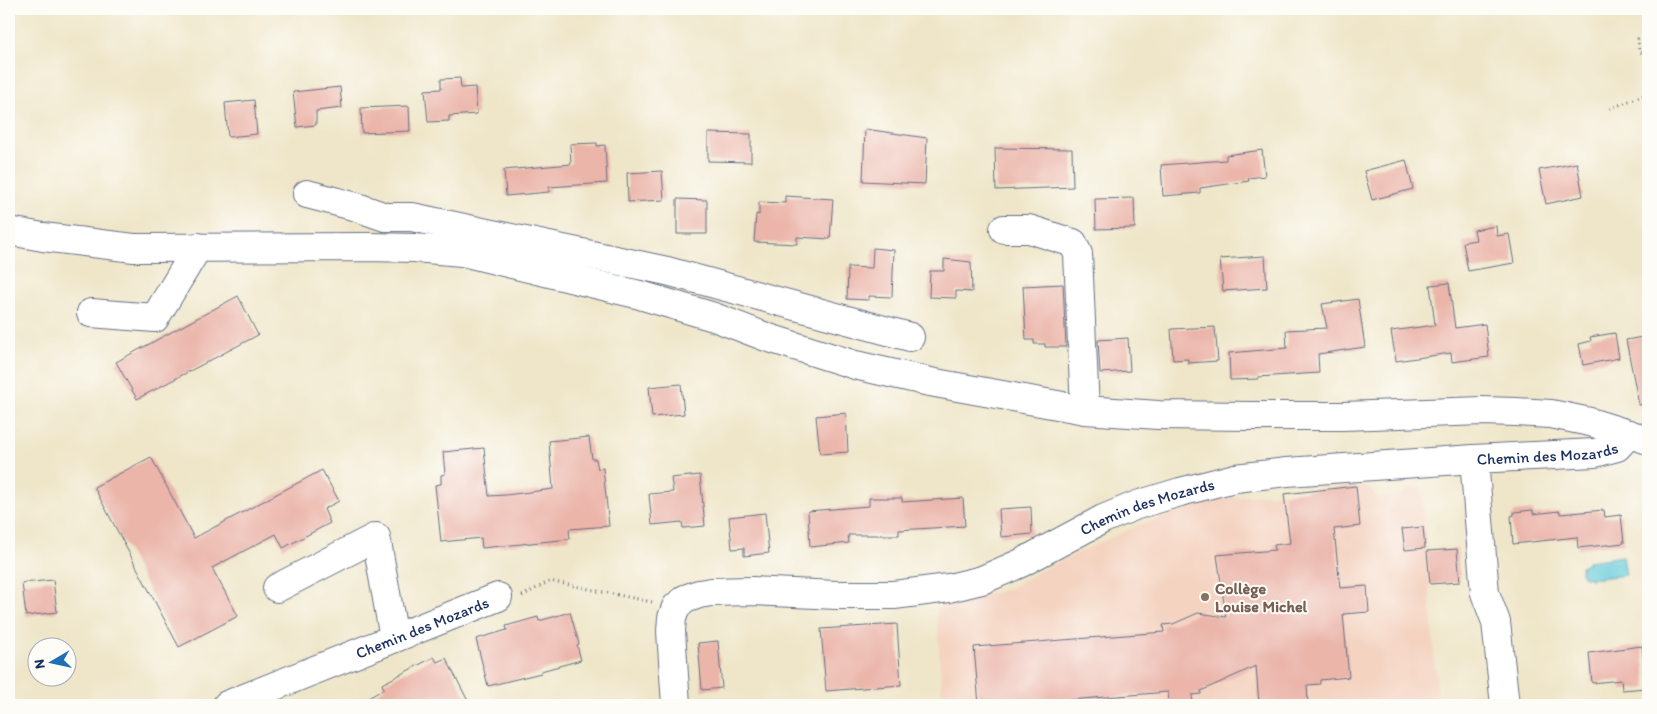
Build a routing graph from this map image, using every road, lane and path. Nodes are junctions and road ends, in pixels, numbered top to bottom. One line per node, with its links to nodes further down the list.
1 (1648, 35): 2 (path)
2 (1648, 58)
3 (1648, 93): 4 (path)
4 (1610, 109)
5 (307, 194): 6 (street)
6 (385, 217): 10 (street); 12 (street)
7 (1004, 229): 13 (street)
8 (9, 231): 9 (street)
9 (198, 247): 10 (street); 11 (street)
10 (370, 247): 13 (street)
11 (91, 313)
12 (910, 337)
13 (1085, 410): 14 (street)
14 (1639, 437): 15 (street, Chemin des Mozards)
15 (1474, 459): 18 (street, Chemin des Mozards); 22 (street)
16 (277, 588): 19 (street)
17 (498, 597): 18 (path, Chemin des Mozards); 19 (street, Chemin des Mozards)
18 (676, 607): 21 (street)
19 (394, 638): 20 (street, Chemin des Mozards)
20 (227, 705)
21 (676, 705)
22 (1504, 705)

